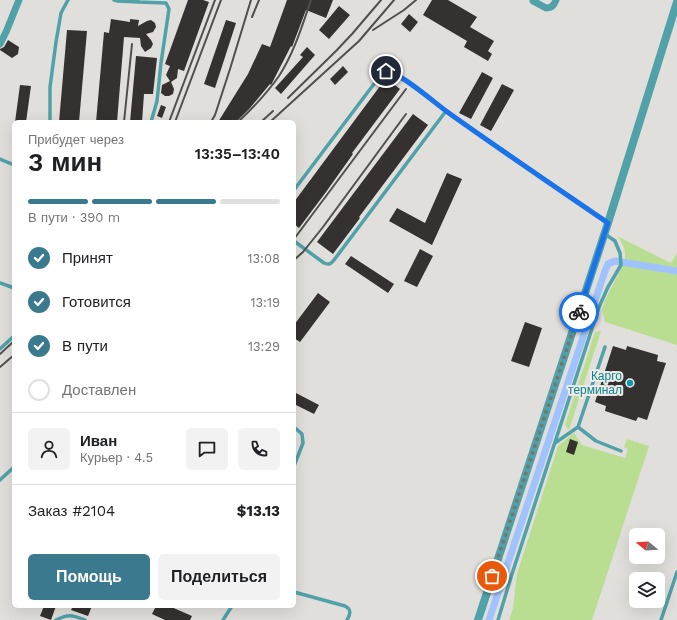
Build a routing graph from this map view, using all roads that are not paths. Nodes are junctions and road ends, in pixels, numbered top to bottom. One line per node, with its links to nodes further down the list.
1 (19, 0): 8 (street)
2 (68, 0): 10 (lane)
3 (114, 0): 5 (lane)
4 (556, 0): 6 (street)
5 (138, 1): 11 (lane)
6 (533, 2)
7 (677, 2): 15 (street)
8 (0, 44)
9 (446, 111): 14 (lane); 15 (lane); 17 (lane)
10 (50, 120)
11 (152, 120)
12 (0, 159): 13 (lane)
13 (12, 164)
14 (296, 187)
15 (608, 223): 16 (street)
16 (604, 234): 25 (lane); 37 (street)
17 (296, 243)
18 (0, 283): 19 (lane)
19 (12, 287)
20 (12, 338): 22 (lane)
21 (605, 347): 23 (lane)
22 (0, 349)
23 (578, 426): 25 (lane); 26 (lane)
24 (296, 429): 27 (lane)
25 (554, 443): 38 (lane)
26 (622, 451)
27 (296, 461)
28 (12, 469): 29 (lane)
29 (0, 480)
30 (677, 572): 39 (lane)
31 (296, 593): 36 (lane)
32 (231, 608): 35 (lane)
33 (56, 620): 34 (lane)
34 (84, 620)
35 (223, 620)
36 (347, 620)
37 (478, 620)
38 (498, 620)
39 (661, 620)

